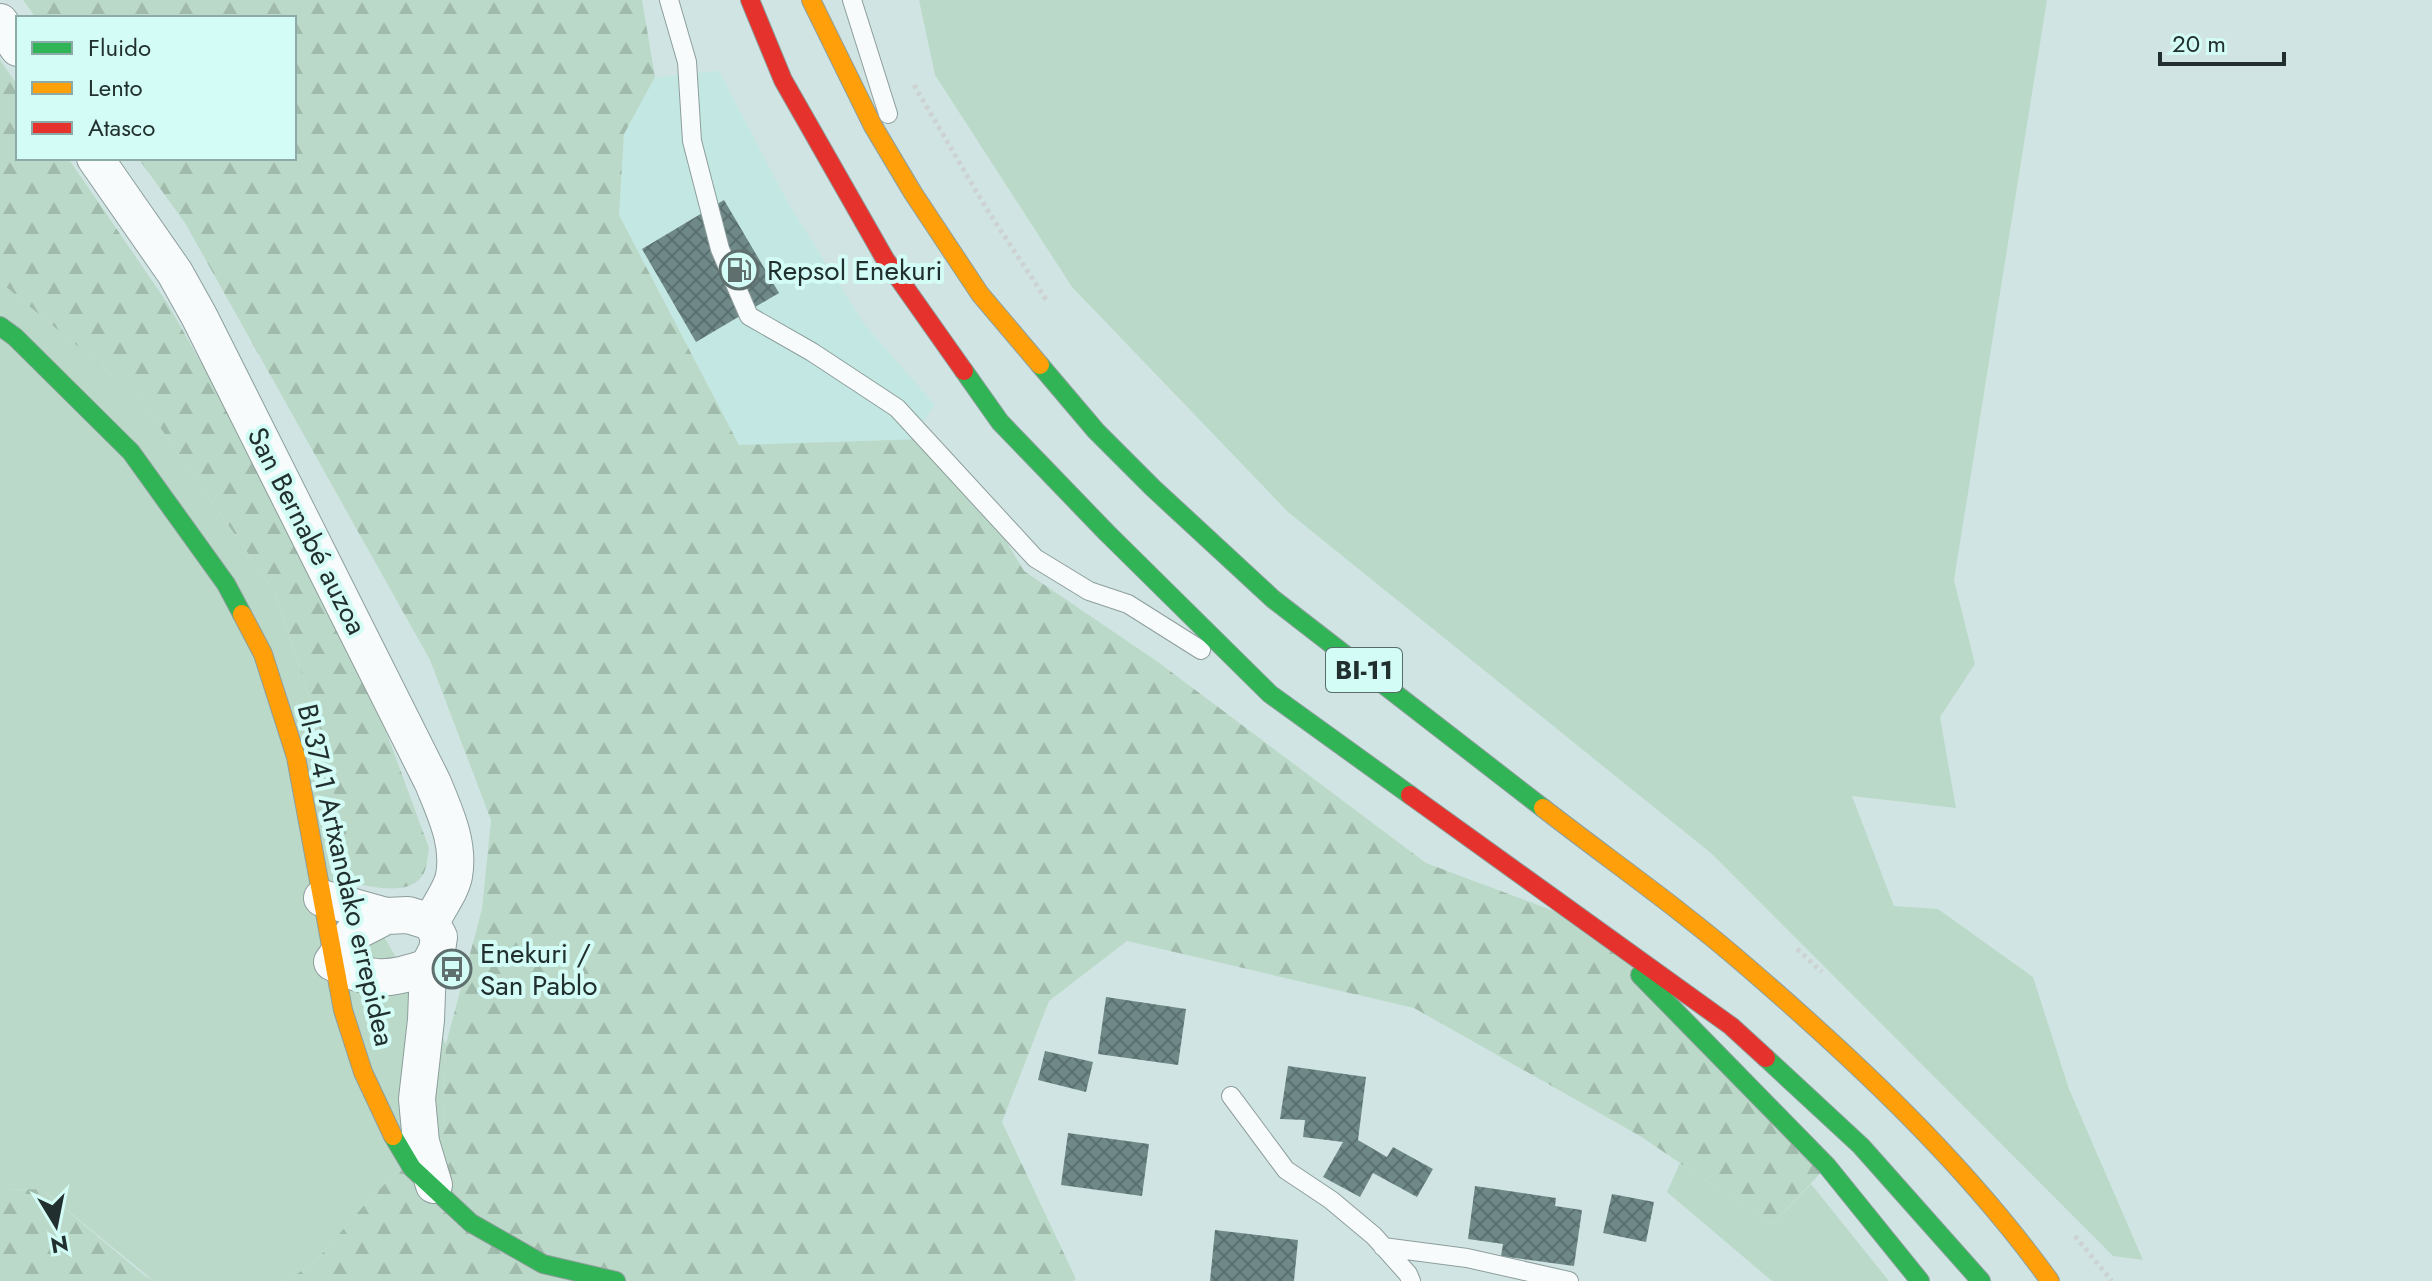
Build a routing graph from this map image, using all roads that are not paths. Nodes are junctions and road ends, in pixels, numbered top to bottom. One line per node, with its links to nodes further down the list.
1 (669, 0): 10 (lane)
2 (750, 0): 10 (main road, BI-11)
3 (811, 0): 8 (main road, BI-11)
4 (852, 0): 8 (lane)
5 (0, 22): 6 (street)
6 (16, 45)
7 (96, 160): 13 (street, San Bernabé auzoa)
8 (913, 193): 19 (main road, BI-11)
9 (8, 332): 11 (main road, BI-3741 Artxandako errepidea)
10 (1270, 694): 14 (main road, BI-11)
11 (322, 898): 12 (street); 15 (main road, BI-3741 Artxandako errepidea)
12 (386, 916): 13 (street); 15 (street)
13 (431, 922): 16 (street)
14 (1591, 925): 24 (main road); 25 (main road, BI-11)
15 (332, 962): 16 (street); 18 (main road, BI-3741 Artxandako errepidea)
16 (428, 967): 18 (street)
17 (1231, 1096): 20 (lane)
18 (437, 1194): 21 (main road, BI-3741 Artxandako errepidea)
19 (2024, 1245): 26 (main road, BI-11); 27 (main road)
20 (1383, 1247): 22 (lane); 23 (lane)
21 (616, 1281)
22 (1411, 1281)
23 (1569, 1281)
24 (1920, 1281)
25 (1981, 1281)
26 (2050, 1281)
27 (2060, 1281)

